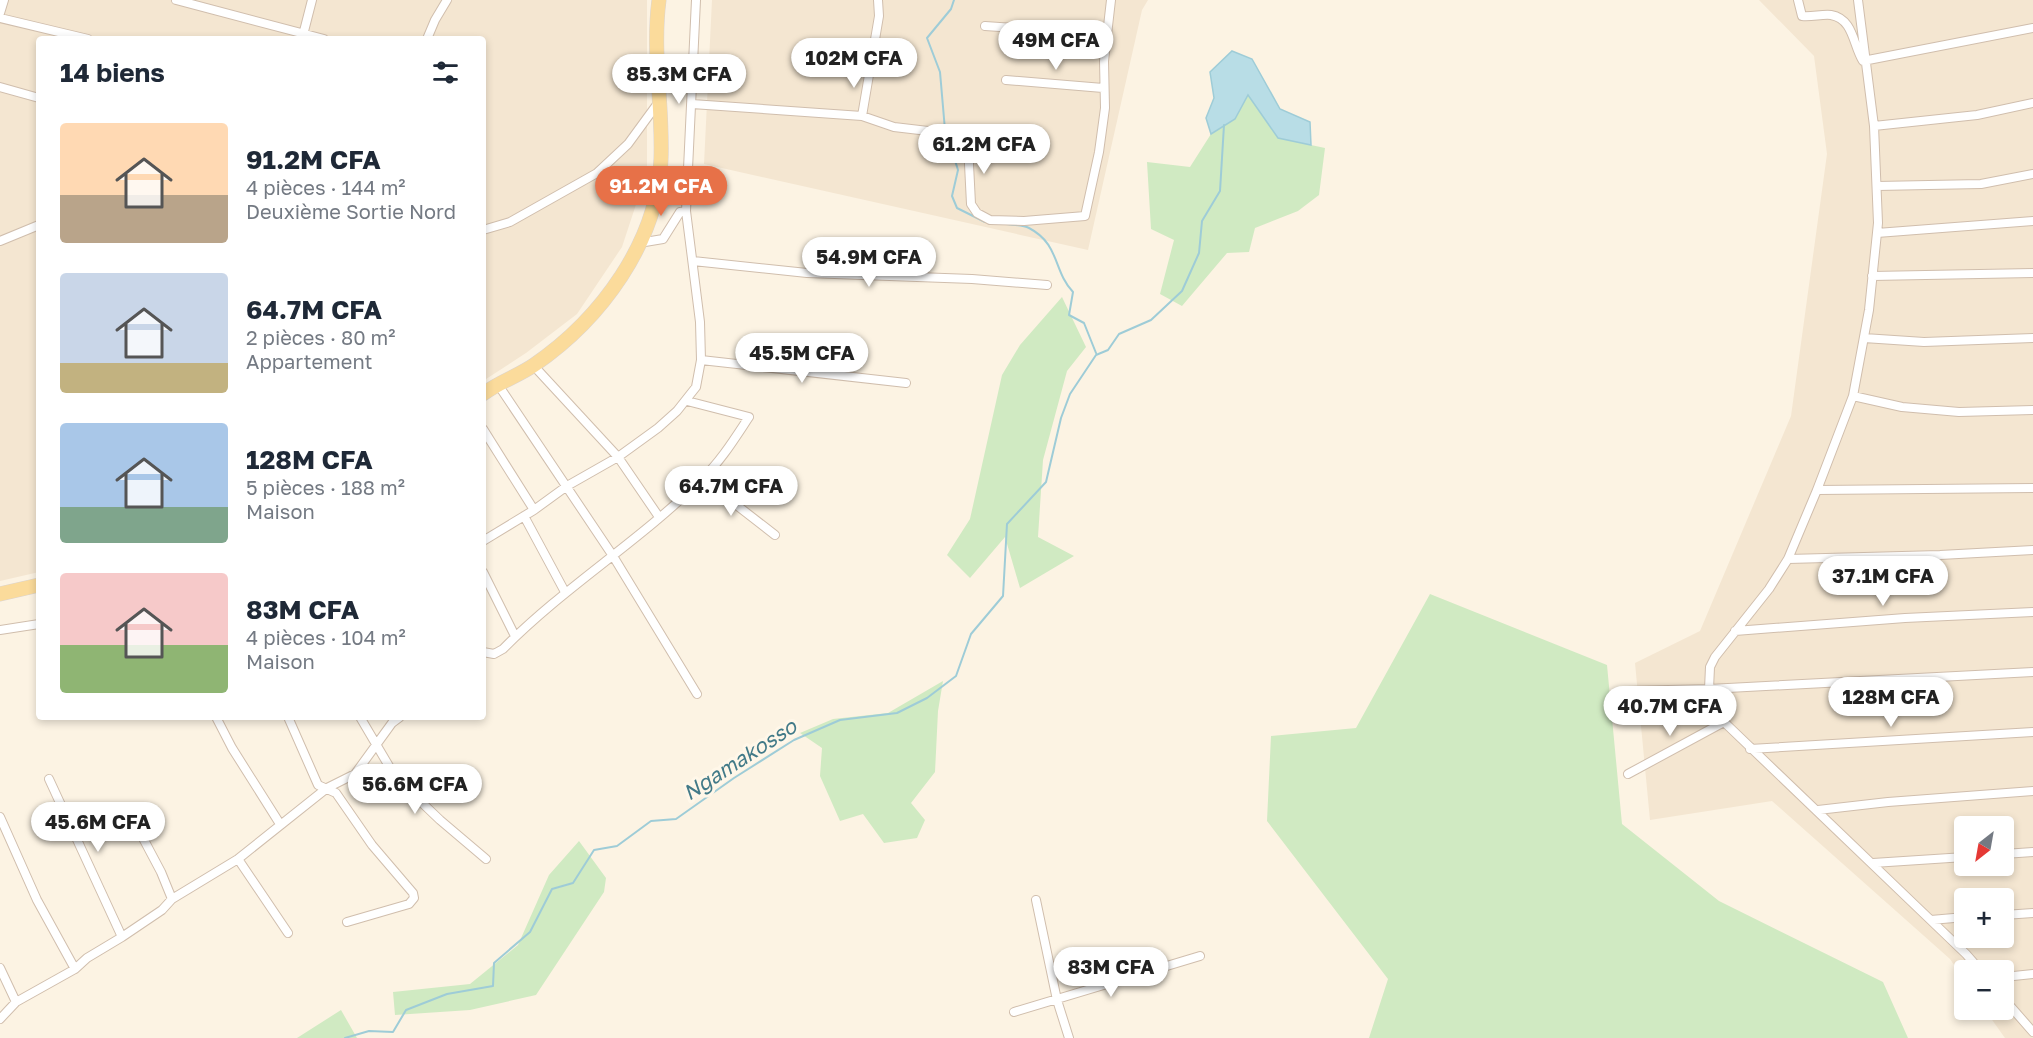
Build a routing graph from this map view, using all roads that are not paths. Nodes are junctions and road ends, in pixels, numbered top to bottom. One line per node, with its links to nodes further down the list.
1 (4, 0): 11 (street)
2 (176, 0): 17 (street)
3 (312, 0): 17 (street)
4 (447, 0): 18 (street)
5 (659, 0): 24 (main road)
6 (696, 0): 25 (street)
7 (878, 0): 27 (street)
8 (1111, 0): 15 (street)
9 (1798, 0): 19 (street)
10 (1858, 0): 19 (street)
11 (0, 13)
12 (0, 18): 16 (street)
13 (986, 26): 15 (street)
14 (2033, 28): 19 (street)
15 (1107, 34): 22 (street)
16 (75, 36)
17 (302, 36)
18 (428, 36)
19 (1867, 60): 28 (street)
20 (1006, 80): 22 (street)
21 (0, 87): 23 (street)
22 (1103, 88): 27 (street)
23 (36, 97)
24 (659, 103): 34 (street); 37 (main road)
25 (692, 104): 27 (street); 31 (street)
26 (2033, 104): 28 (street)
27 (862, 116)
28 (1875, 126): 30 (street)
29 (2033, 174): 30 (street)
30 (1877, 186): 35 (street)
31 (686, 211): 37 (street); 38 (street)
32 (2033, 221): 35 (street)
33 (36, 226): 36 (street)
34 (486, 229)
35 (1877, 233): 40 (street)
36 (0, 241)
37 (639, 243): 45 (main road)
38 (693, 261): 41 (street); 44 (street)
39 (2033, 273): 40 (street)
40 (1872, 276): 42 (street)
41 (1047, 285)
42 (1864, 338): 43 (street); 49 (street)
43 (2033, 338)
44 (701, 360): 47 (street); 50 (street)
45 (533, 365): 46 (main road); 53 (street)
46 (497, 383): 48 (main road); 55 (street)
47 (906, 383)
48 (486, 392)
49 (1853, 396): 51 (street); 57 (street)
50 (687, 401): 53 (street); 54 (street)
51 (2033, 410)
52 (486, 434): 58 (street)
53 (618, 457): 55 (street); 60 (street)
54 (703, 479): 60 (street); 61 (street)
55 (567, 486): 58 (street); 64 (street)
56 (2033, 488): 57 (street)
57 (1817, 490): 65 (street)
58 (534, 510): 59 (street)
59 (524, 516): 62 (street); 68 (street)
60 (659, 517): 64 (street)
61 (775, 535)
62 (486, 539)
63 (2033, 550): 65 (street)
64 (613, 556): 68 (street); 79 (street)
65 (1788, 559): 73 (street)
66 (486, 578): 74 (street)
67 (36, 586): 69 (main road)
68 (565, 592): 74 (street)
69 (0, 594)
70 (2033, 612): 73 (street)
71 (36, 624): 72 (street)
72 (0, 630)
73 (1736, 631): 77 (street)
74 (515, 636): 75 (street)
75 (486, 653)
76 (2033, 672): 77 (street)
77 (1709, 689): 78 (street); 84 (street)
78 (1626, 690)
79 (697, 694)
80 (218, 720): 95 (street)
81 (289, 720): 90 (street)
82 (362, 720): 86 (street)
83 (396, 720): 86 (street)
84 (1724, 722): 87 (street); 88 (street)
85 (2033, 732): 87 (street)
86 (375, 744): 90 (street); 99 (street)
87 (1750, 749): 93 (street)
88 (1629, 774)
89 (49, 779): 110 (street)
90 (327, 788): 95 (street); 108 (street)
91 (2033, 792): 93 (street)
92 (127, 808): 102 (street)
93 (1818, 810): 101 (street)
94 (0, 817): 114 (street)
95 (280, 824): 100 (street)
96 (2033, 852): 97 (street)
97 (2014, 853)
98 (1954, 858): 101 (street)
99 (486, 859)
100 (238, 860): 102 (street); 109 (street)
101 (1873, 863): 107 (street)
102 (172, 899): 110 (street)
103 (1036, 900): 117 (street)
104 (2033, 913): 105 (street)
105 (2014, 914)
106 (1954, 918): 107 (street)
107 (1931, 920): 112 (street)
108 (346, 922)
109 (288, 933)
110 (122, 937): 114 (street)
111 (1200, 956): 117 (street)
112 (1970, 960)
113 (0, 968): 118 (street)
114 (75, 969): 118 (street)
115 (2033, 974): 116 (street)
116 (2014, 975)
117 (1057, 1000): 120 (street); 123 (street)
118 (16, 1002): 121 (street)
119 (2014, 1010): 122 (street)
120 (1014, 1012)
121 (0, 1019)
122 (2033, 1032)
123 (1069, 1038)

